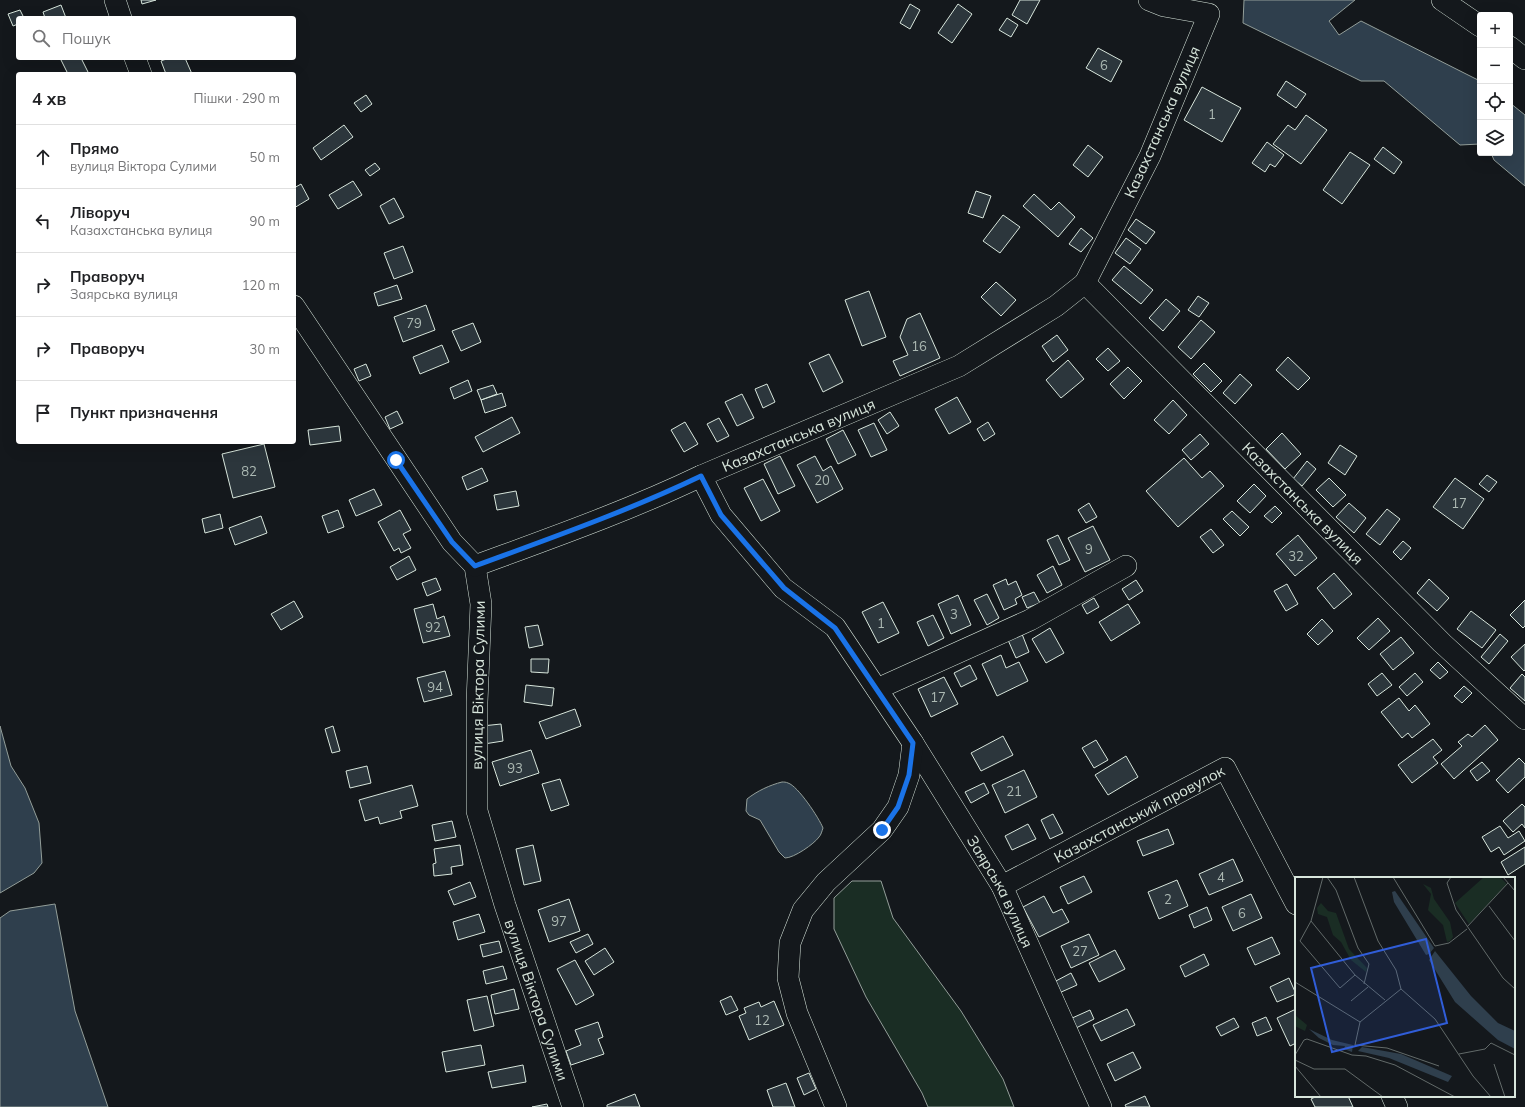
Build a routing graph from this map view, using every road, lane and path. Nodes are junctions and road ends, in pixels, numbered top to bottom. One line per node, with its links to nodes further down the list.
1 (115, 0): 4 (street)
2 (1150, 0): 10 (street, Казахстанська вулиця)
3 (1442, 0): 5 (street)
4 (120, 16)
5 (1477, 24)
6 (1511, 48): 7 (street)
7 (1525, 59)
8 (137, 60): 9 (street)
9 (140, 72)
10 (1085, 283): 12 (street, Казахстанська вулиця); 16 (street, Казахстанська вулиця)
11 (296, 309): 13 (street)
12 (701, 476): 13 (street, Казахстанська вулиця); 15 (street, Заярська вулиця)
13 (475, 566): 21 (street, вулиця Віктора Сулими)
14 (1126, 566): 15 (street)
15 (877, 689): 17 (street, Заярська вулиця)
16 (1525, 719)
17 (913, 743): 18 (street, Заярська вулиця); 22 (street)
18 (1002, 886): 19 (street, Казахстанський провулок); 23 (street, Заярська вулиця)
19 (1295, 902)
20 (1392, 1097): 24 (street)
21 (573, 1107)
22 (836, 1107)
23 (1100, 1107)
24 (1397, 1107)

